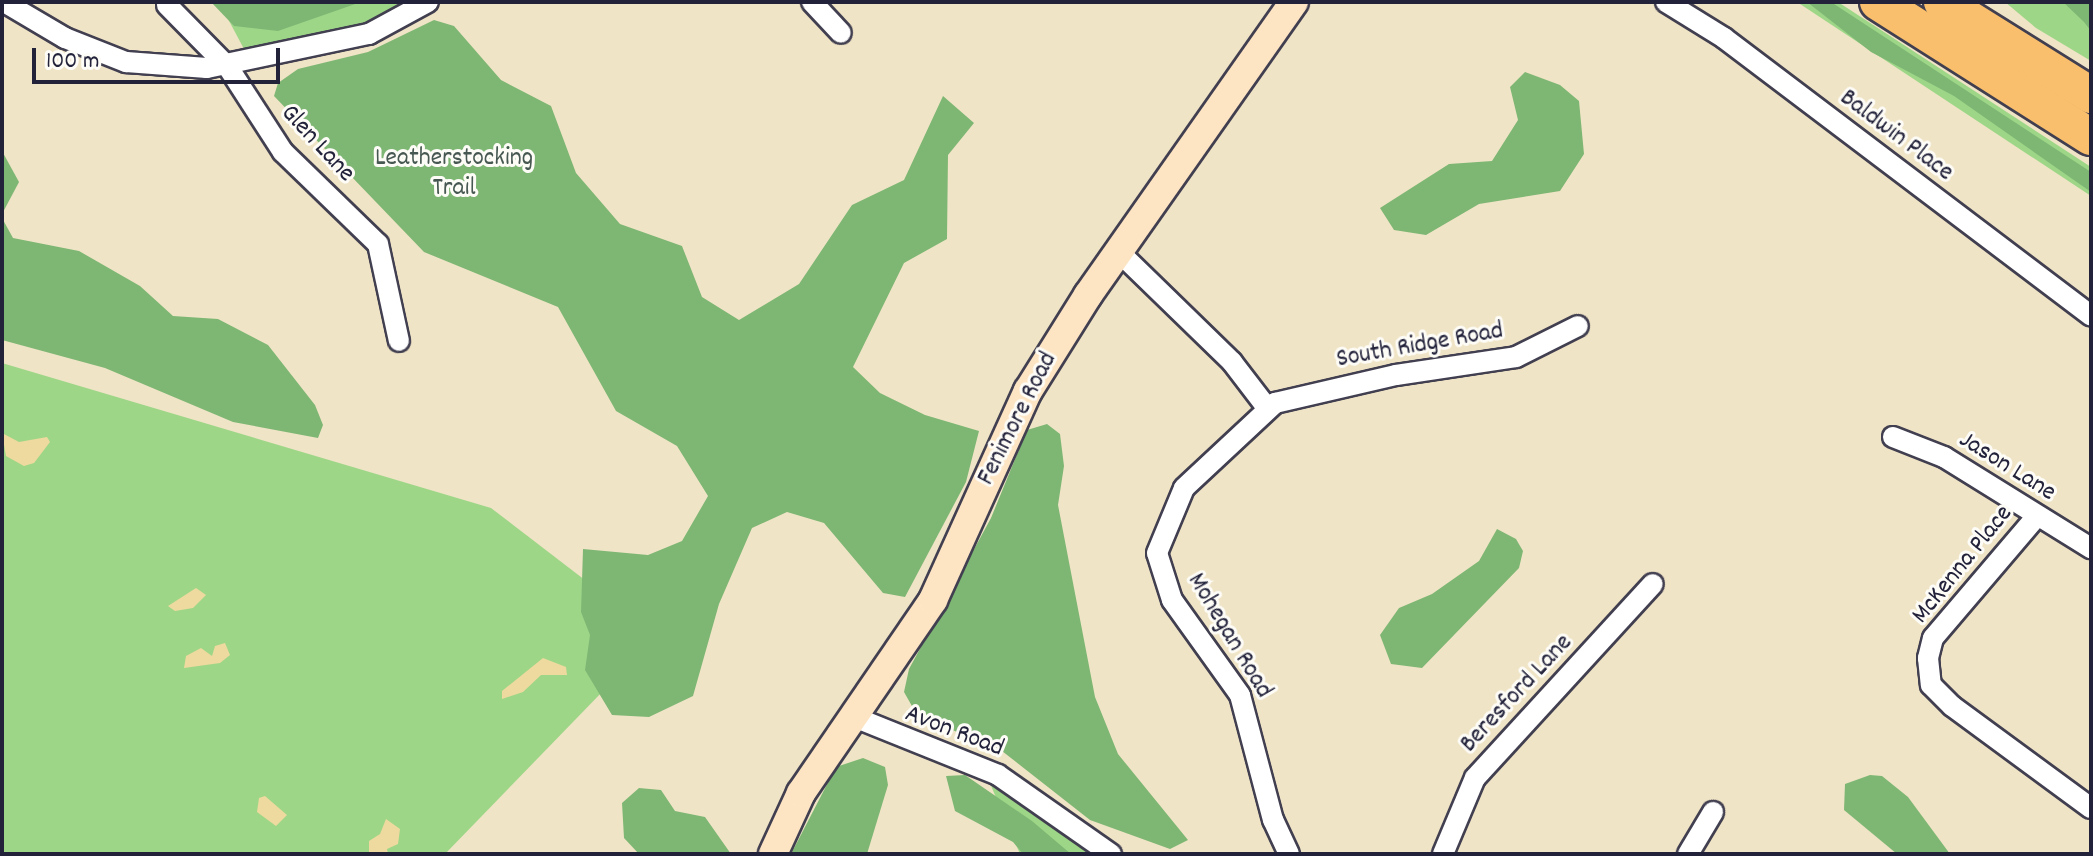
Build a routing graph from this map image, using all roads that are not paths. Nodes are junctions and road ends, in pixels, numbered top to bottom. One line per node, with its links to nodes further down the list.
1 (4, 2): 11 (street)
2 (428, 2): 11 (street)
3 (812, 2): 10 (street)
4 (1666, 2): 16 (street, Baldwin Place)
5 (1878, 2): 14 (highway)
6 (1942, 2): 13 (highway)
7 (1983, 2): 12 (highway)
8 (1292, 3): 15 (street, Fenimore Road)
9 (167, 5): 11 (street, Glen Lane)
10 (841, 33)
11 (228, 67): 18 (street, Glen Lane)
12 (2091, 76)
13 (2091, 95)
14 (2091, 137)
15 (1119, 252): 19 (street); 24 (street, Fenimore Road)
16 (2091, 316)
17 (1578, 326): 19 (street, South Ridge Road)
18 (399, 341)
19 (1268, 409): 29 (street, Mohegan Road)
20 (1893, 437): 21 (street, Jason Lane)
21 (2037, 516): 22 (street, Jason Lane); 25 (street, McKenna Place)
22 (2091, 548)
23 (1653, 584): 30 (street, Beresford Lane)
24 (854, 717): 27 (street, Fenimore Road); 28 (street, Avon Road)
25 (2091, 808)
26 (1713, 812): 31 (street)
27 (773, 854)
28 (1111, 854)
29 (1289, 854)
30 (1443, 854)
31 (1688, 854)

